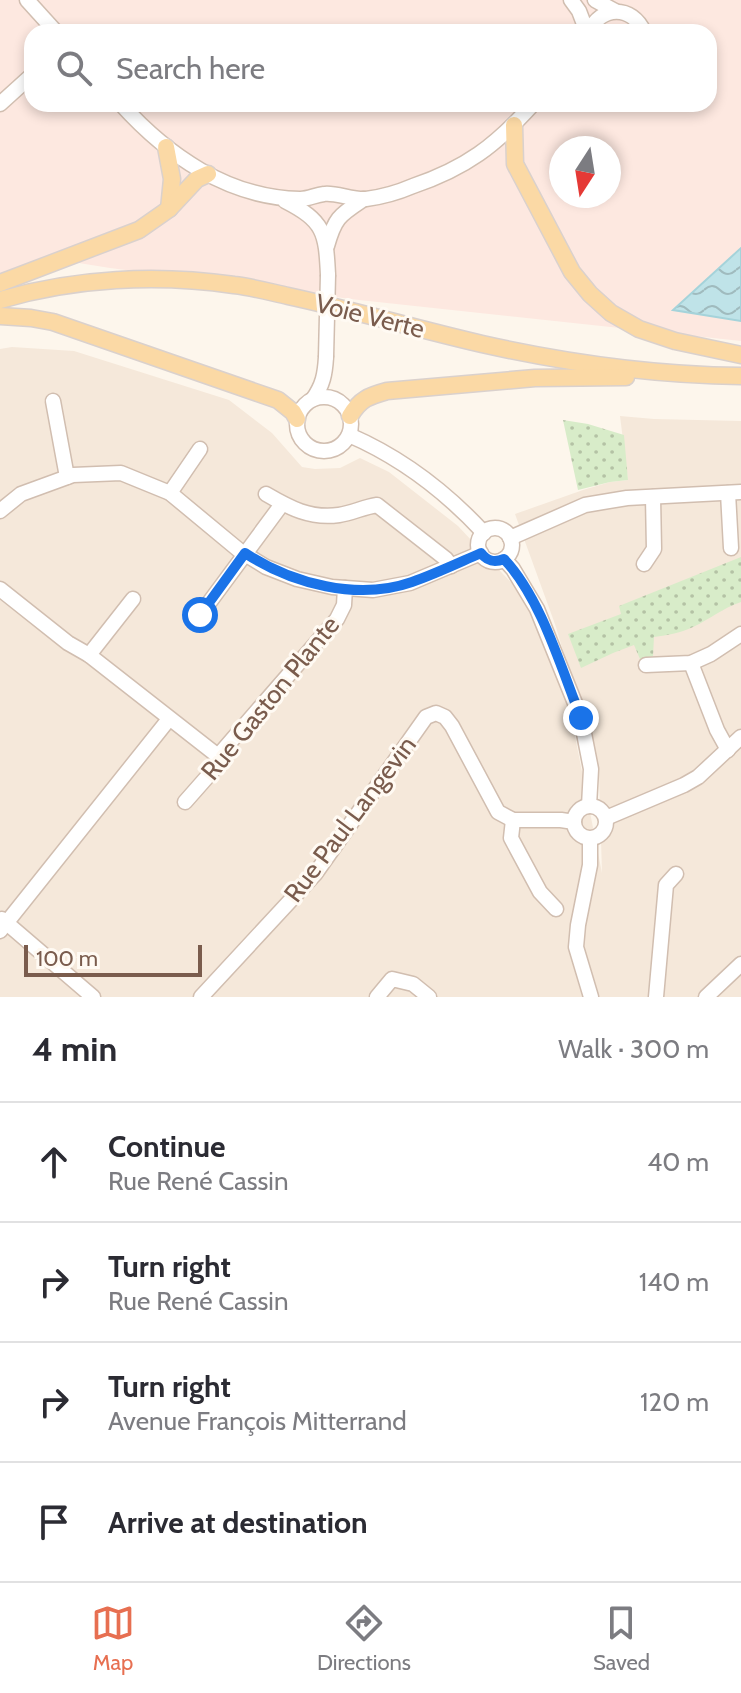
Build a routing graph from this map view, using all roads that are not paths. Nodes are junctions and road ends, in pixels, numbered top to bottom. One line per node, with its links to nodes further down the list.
1 (27, 0): 7 (street)
2 (571, 0): 8 (street)
3 (595, 0): 5 (street)
4 (638, 1): 6 (street)
5 (615, 11): 6 (street); 9 (street)
6 (632, 16): 10 (street)
7 (49, 24)
8 (585, 24)
9 (593, 24)
10 (640, 24)
11 (24, 82): 12 (street)
12 (0, 104)
13 (128, 112): 16 (street)
14 (526, 112): 15 (street)
15 (514, 125): 21 (street); 28 (main road)
16 (166, 147): 17 (street); 22 (main road)
17 (208, 174): 19 (street); 22 (main road)
18 (334, 196): 20 (street); 21 (street); 23 (street)
19 (277, 197): 20 (street); 23 (street)
20 (314, 198): 23 (street)
21 (364, 199): 23 (street)
22 (169, 209): 24 (main road)
23 (326, 219): 31 (street, bridge)
24 (0, 283)
25 (0, 292): 29 (main road, Voie Verte)
26 (0, 300): 30 (main road, Voie Verte)
27 (0, 316): 37 (main road)
28 (741, 355)
29 (741, 369)
30 (687, 374): 32 (main road, Voie Verte); 36 (main road)
31 (325, 376): 33 (street); 34 (street)
32 (741, 376)
33 (313, 399): 34 (street); 37 (street)
34 (336, 400): 36 (street)
35 (53, 401): 40 (street)
36 (350, 416): 38 (street)
37 (297, 419): 38 (street)
38 (349, 435): 47 (street)
39 (200, 449): 42 (street)
40 (67, 477): 42 (street); 45 (street)
41 (735, 492): 44 (street); 49 (street)
42 (170, 493): 50 (street)
43 (266, 494): 46 (street)
44 (653, 497): 48 (street); 53 (street)
45 (4, 502)
46 (282, 504): 50 (street); 54 (street)
47 (484, 533): 48 (street); 51 (street)
48 (510, 538): 52 (street)
49 (731, 548)
50 (245, 553): 55 (street); 58 (street)
51 (481, 553): 52 (street); 54 (street)
52 (504, 559): 68 (street)
53 (644, 564)
54 (451, 566): 55 (street)
55 (345, 588): 66 (street, Rue Gaston Plante)
56 (0, 589): 60 (street)
57 (133, 599): 60 (street)
58 (200, 615)
59 (741, 634): 61 (street)
60 (89, 655): 63 (street)
61 (691, 663): 62 (street); 65 (street)
62 (646, 665)
63 (169, 719): 66 (street); 75 (street)
64 (741, 737): 65 (street)
65 (728, 750): 69 (street)
66 (218, 756): 67 (street, Rue Gaston Plante)
67 (185, 802)
68 (589, 806): 69 (street); 71 (street)
69 (606, 818): 72 (street)
70 (513, 820): 71 (street); 74 (street); 78 (street, Rue Paul Langevin)
71 (574, 822): 72 (street)
72 (590, 839): 81 (street)
73 (676, 874): 82 (street)
74 (556, 909)
75 (2, 924): 77 (street)
76 (741, 964): 83 (street)
77 (93, 997)
78 (201, 997)
79 (377, 997): 80 (street)
80 (429, 997)
81 (591, 997)
82 (656, 997)
83 (706, 997)

